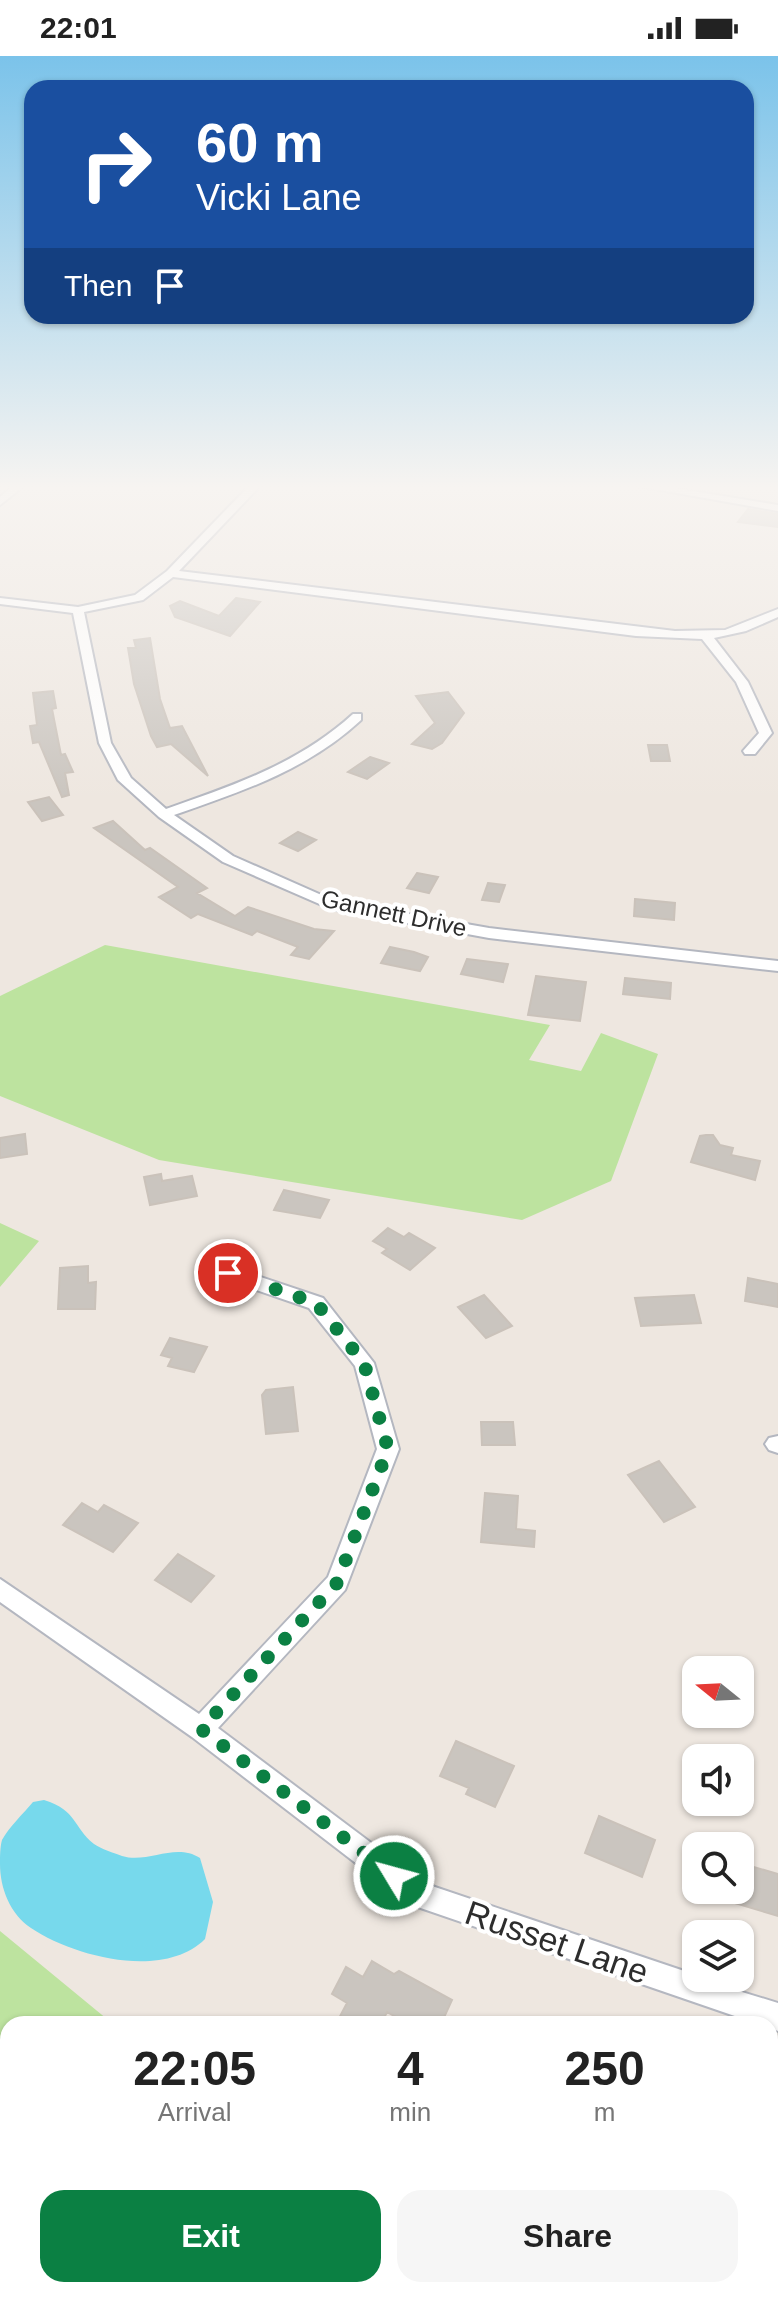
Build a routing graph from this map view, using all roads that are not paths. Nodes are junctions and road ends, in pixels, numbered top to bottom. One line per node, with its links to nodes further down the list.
1 (148, 591): 4 (street)
2 (310, 591): 6 (street)
3 (0, 601): 4 (street)
4 (78, 610): 9 (street, Gannett Drive)
5 (778, 612): 6 (street)
6 (707, 637): 8 (street)
7 (357, 717): 9 (street)
8 (750, 751)
9 (164, 814): 10 (street, Gannett Drive)
10 (778, 966)
11 (228, 1273): 13 (street)
12 (0, 1589): 13 (street, Russet Lane)
13 (201, 1729): 14 (street, Russet Lane)
14 (775, 2016)

